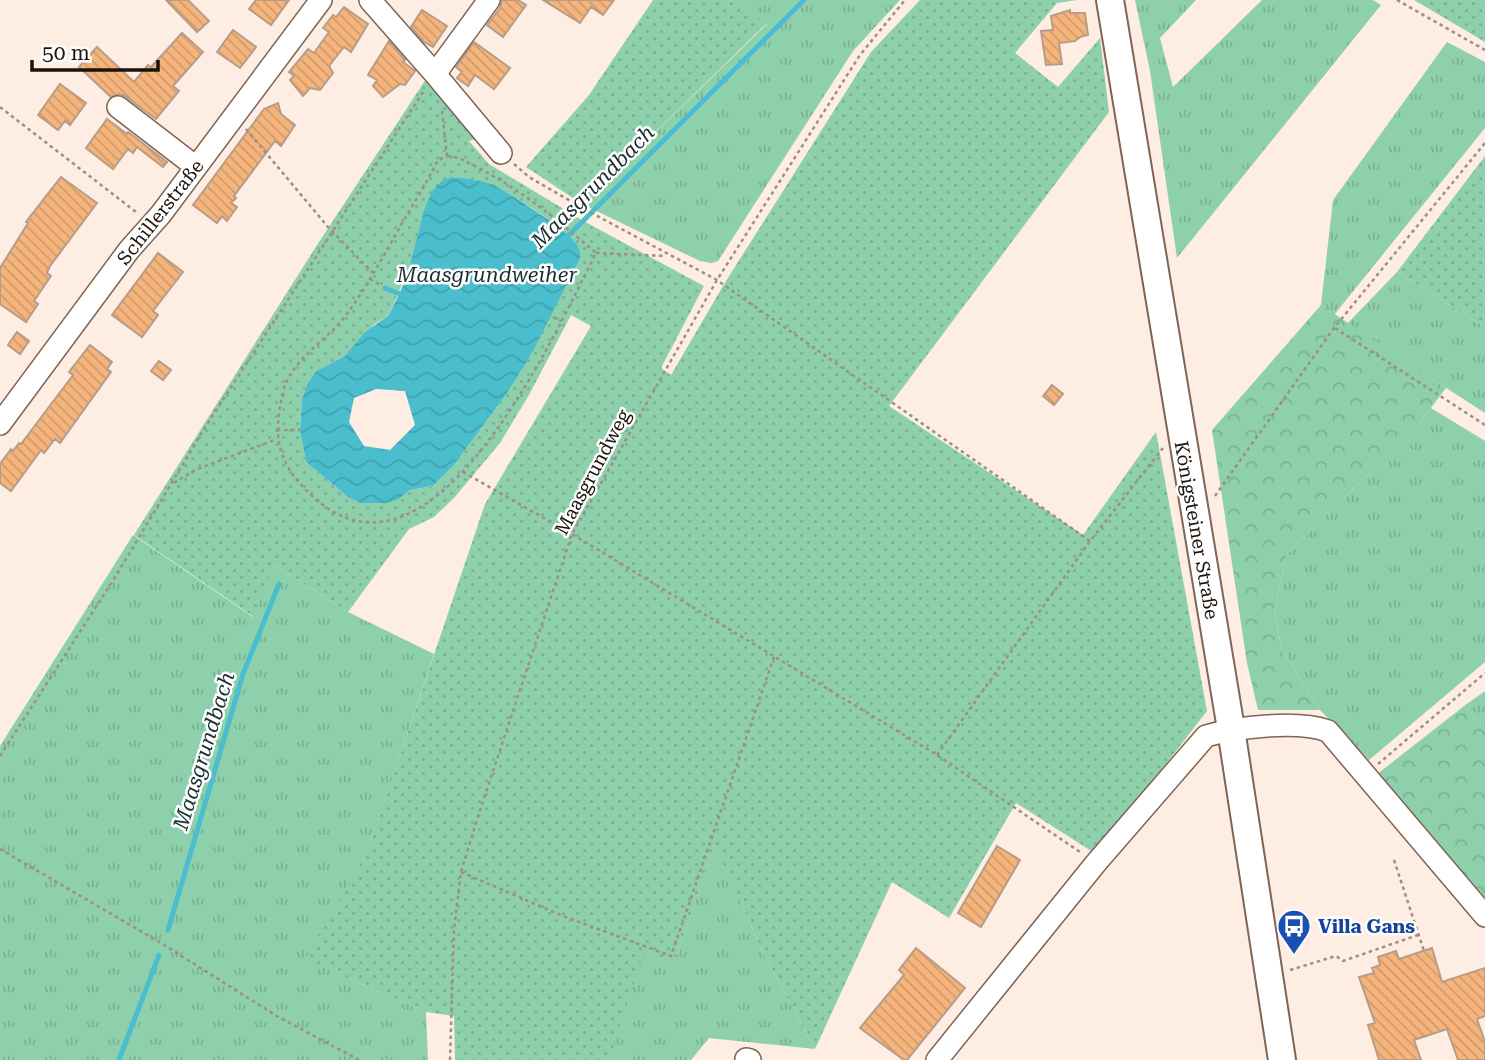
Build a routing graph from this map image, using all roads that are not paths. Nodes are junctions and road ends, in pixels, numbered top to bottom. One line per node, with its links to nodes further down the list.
1 (321, 0): 8 (street, Schillerstraße)
2 (370, 0): 5 (street)
3 (489, 0): 5 (street)
4 (1110, 0): 10 (main road, Königsteiner Straße)
5 (435, 74): 7 (street)
6 (118, 107): 8 (street)
7 (501, 153)
8 (196, 167): 9 (street, Schillerstraße)
9 (0, 424)
10 (1231, 729): 11 (street); 12 (street); 13 (main road, Königsteiner Straße)
11 (1485, 916)
12 (937, 1060)
13 (1282, 1060)

